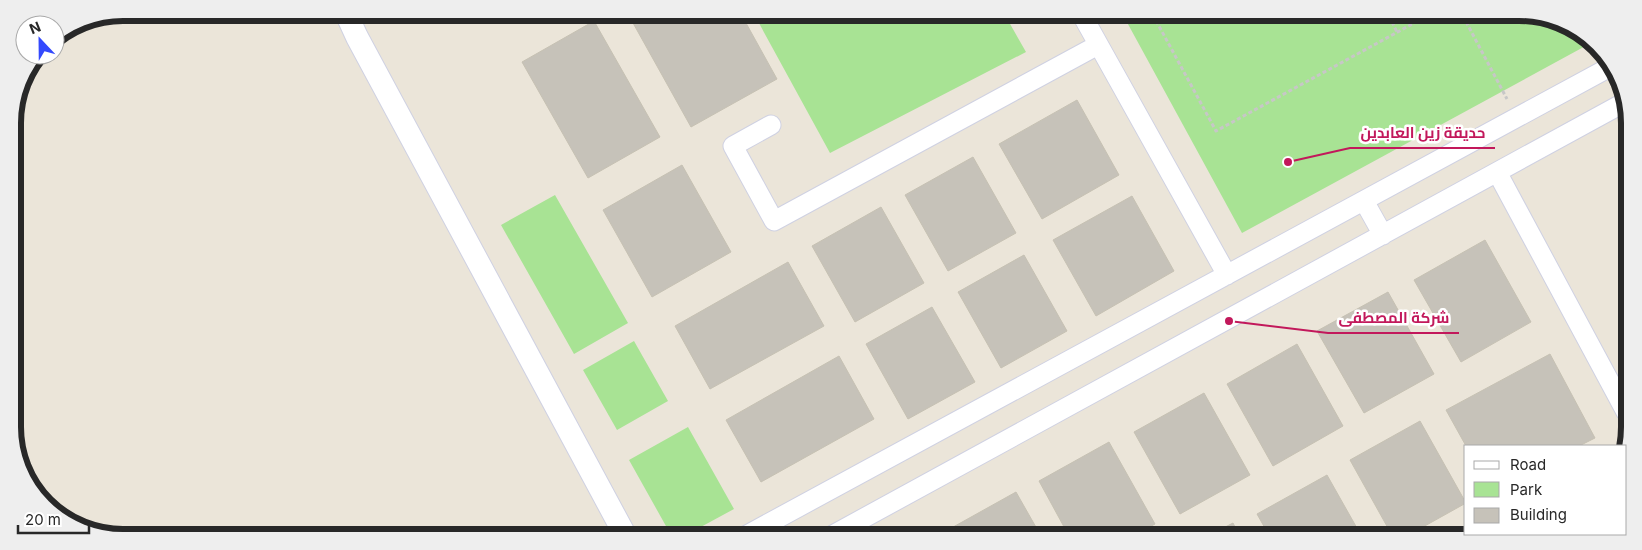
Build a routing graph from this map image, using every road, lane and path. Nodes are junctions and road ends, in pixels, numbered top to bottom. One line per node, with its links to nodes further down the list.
1 (350, 21): 18 (street)
2 (1085, 21): 8 (street)
3 (1156, 21): 7 (path)
4 (1391, 21): 7 (path)
5 (1418, 21): 7 (path)
6 (1465, 21): 11 (path)
7 (1397, 32)
8 (1098, 45): 12 (street); 16 (street)
9 (1605, 70): 11 (street)
10 (1619, 106): 13 (street)
11 (1517, 118): 14 (street)
12 (771, 125)
13 (1497, 172): 15 (street); 17 (street)
14 (1364, 201): 15 (street); 16 (street)
15 (1383, 235): 20 (street)
16 (1227, 275): 19 (street)
17 (1621, 403)
18 (622, 529)
19 (758, 529)
20 (844, 529)

